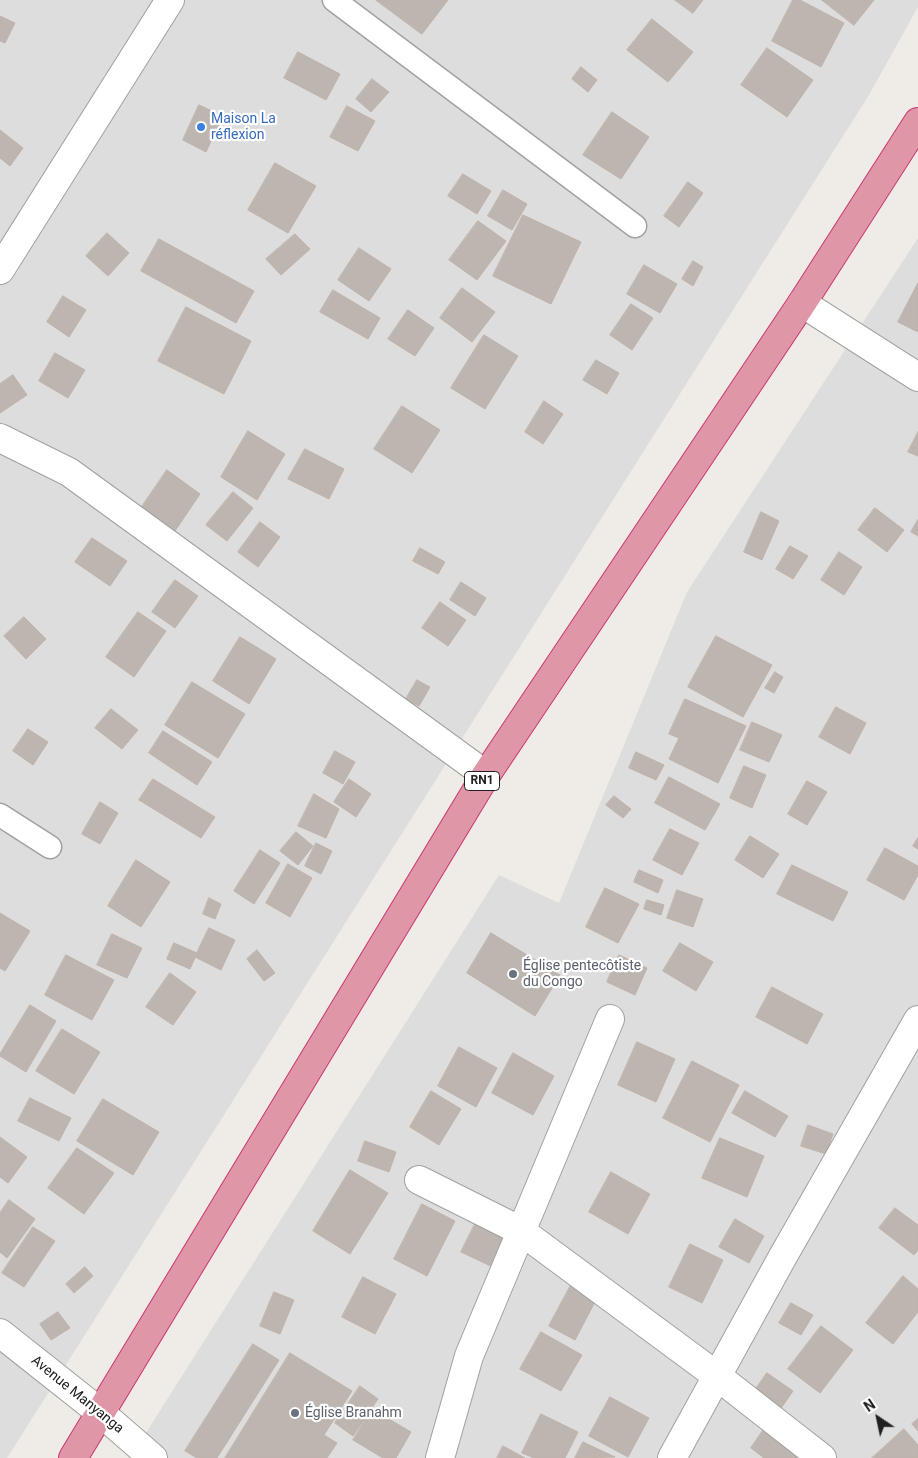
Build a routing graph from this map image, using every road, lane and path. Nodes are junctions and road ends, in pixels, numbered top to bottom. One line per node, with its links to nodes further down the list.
1 (170, 0): 5 (street)
2 (334, 0): 4 (lane)
3 (918, 122): 6 (highway, RN1)
4 (635, 226)
5 (0, 270)
6 (802, 303): 7 (street); 9 (highway, RN1)
7 (918, 377)
8 (0, 438): 9 (street)
9 (486, 775): 18 (highway, RN1)
10 (0, 815): 11 (lane)
11 (50, 847)
12 (610, 1019): 15 (street)
13 (918, 1020): 17 (street)
14 (419, 1180): 15 (street)
15 (521, 1231): 17 (street); 21 (street)
16 (0, 1333): 18 (street, Avenue Manyanga)
17 (717, 1376): 22 (street); 23 (street)
18 (101, 1413): 19 (highway, RN1); 20 (street, Avenue Manyanga)
19 (73, 1458)
20 (153, 1458)
21 (440, 1458)
22 (672, 1458)
23 (822, 1458)

